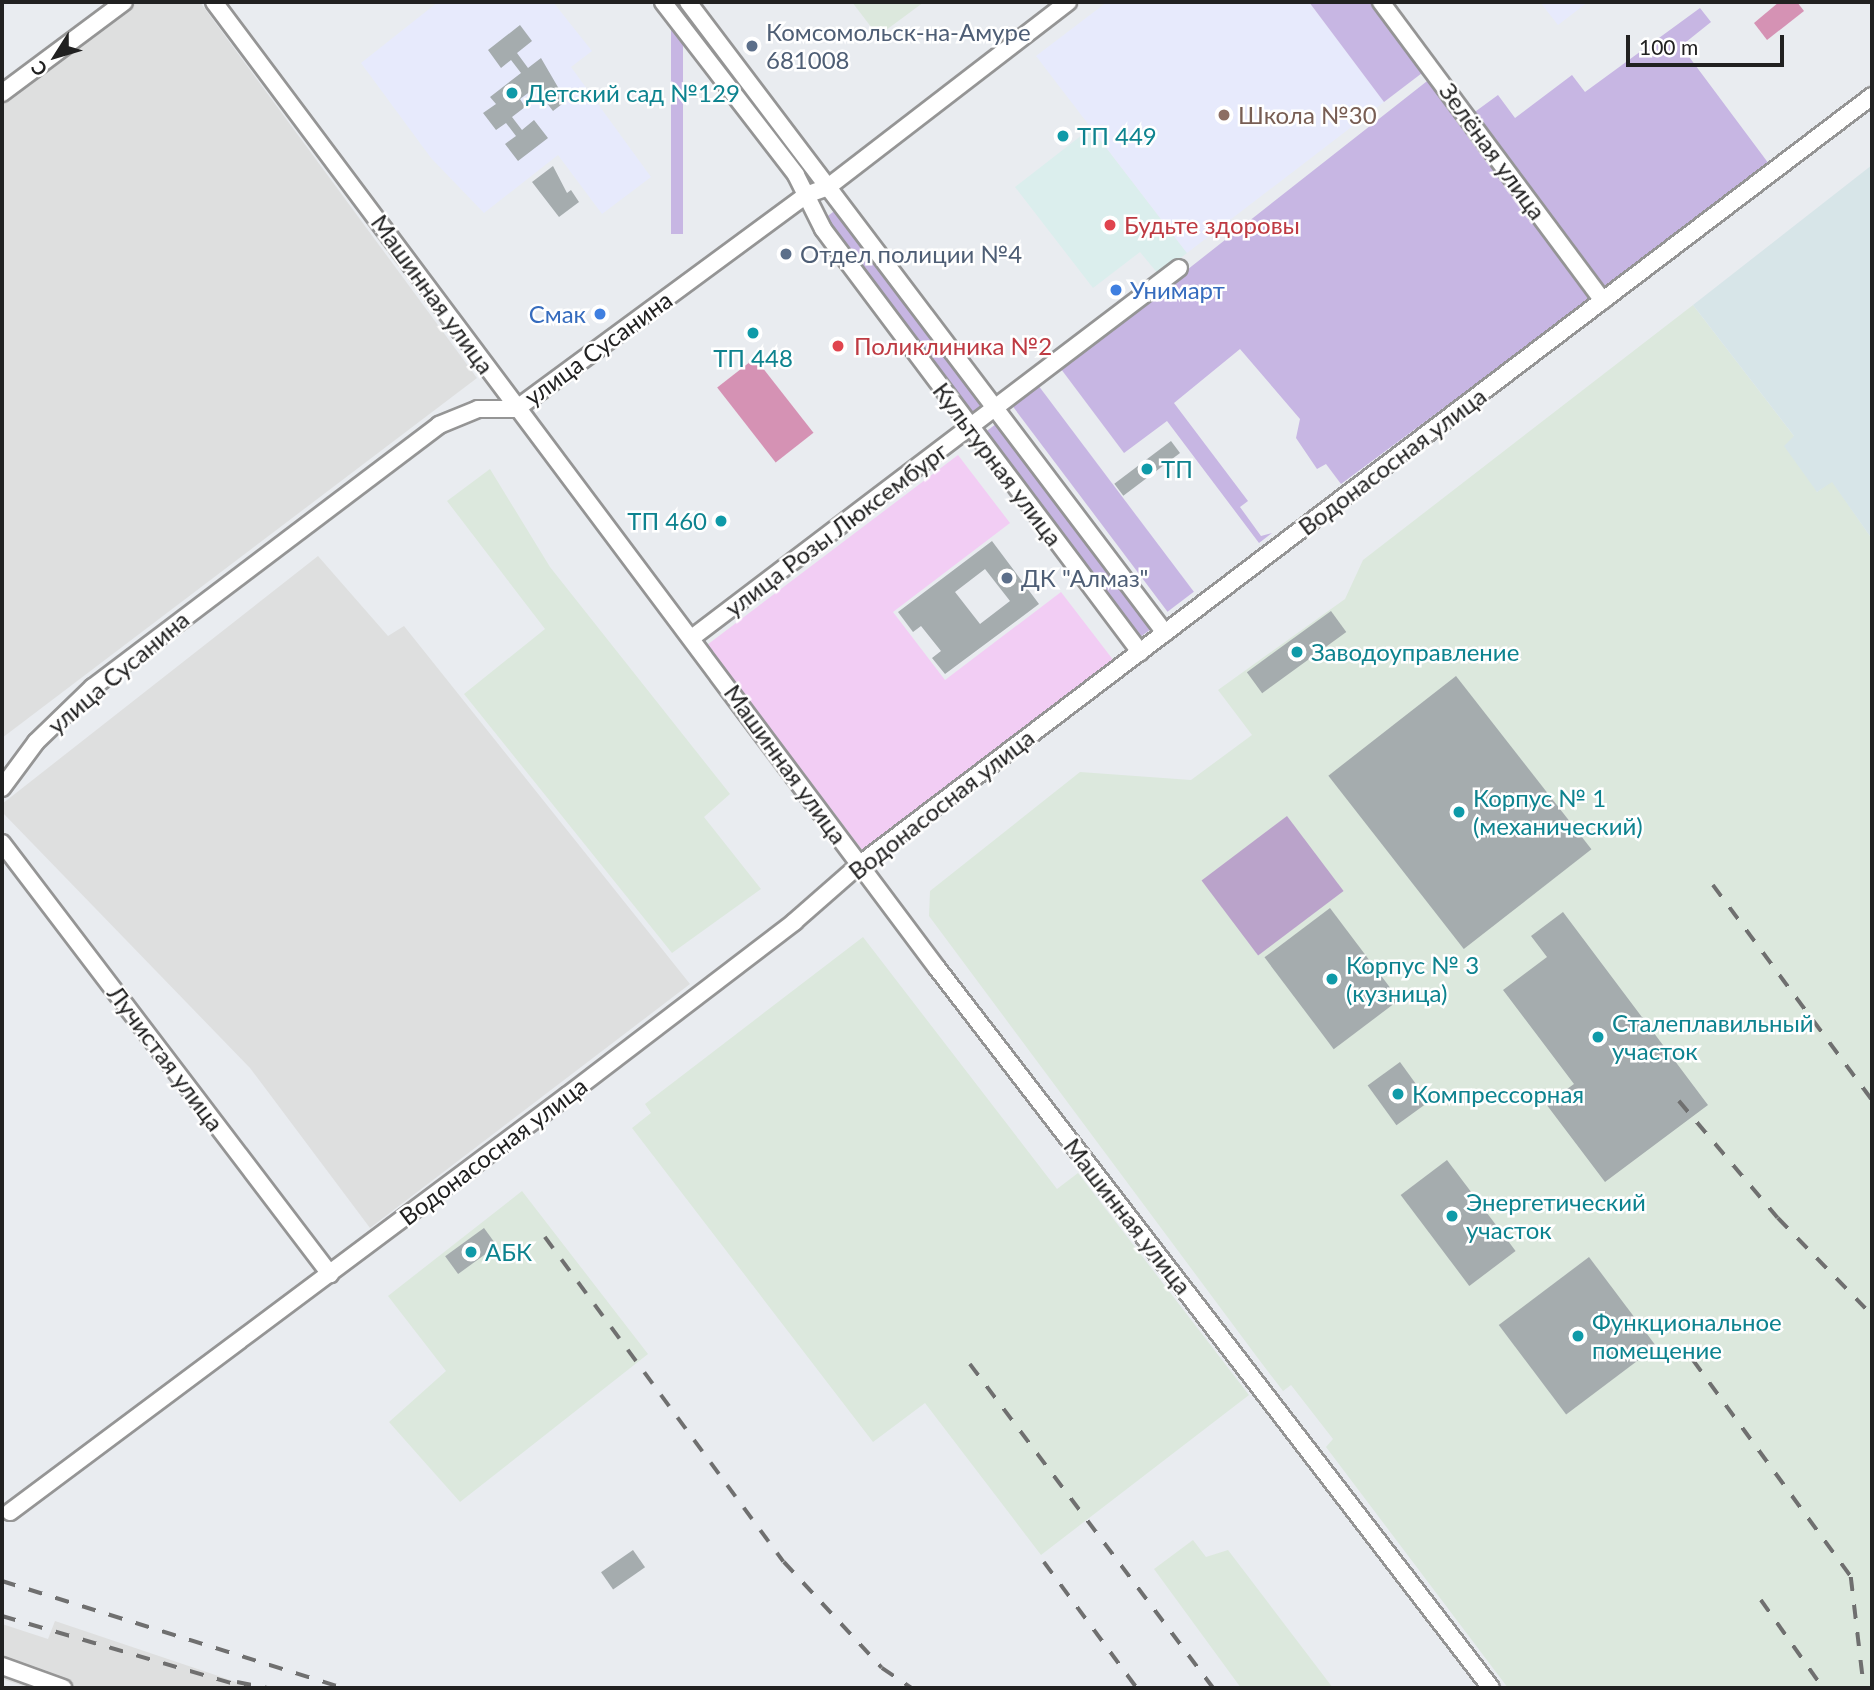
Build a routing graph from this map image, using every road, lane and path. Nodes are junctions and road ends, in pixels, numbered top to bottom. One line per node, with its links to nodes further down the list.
1 (124, 2): 7 (street)
2 (214, 2): 13 (street, Машинная улица)
3 (663, 2): 10 (street, Культурная улица)
4 (688, 2): 9 (street, Культурная улица)
5 (1068, 2): 9 (street, улица Сусанина)
6 (1381, 2): 12 (street, Зелёная улица)
7 (2, 93)
8 (1872, 96): 12 (street, Водонасосная улица)
9 (828, 187): 10 (street, улица Сусанина); 14 (street, Культурная улица)
10 (806, 195): 13 (street, улица Сусанина); 15 (street, Культурная улица)
11 (1179, 268): 14 (street, улица Розы Люксембург)
12 (1603, 301): 16 (street, Водонасосная улица)
13 (516, 409): 17 (street, Машинная улица); 19 (street, улица Сусанина)
14 (995, 409): 15 (street, улица Розы Люксембург); 16 (street, Культурная улица)
15 (970, 428): 17 (street, улица Розы Люксембург); 18 (street, Культурная улица)
16 (1165, 633): 18 (street, Водонасосная улица)
17 (693, 637): 21 (street, Машинная улица)
18 (1140, 652): 21 (street, Водонасосная улица)
19 (4, 779)
20 (2, 842): 22 (street, Лучистая улица)
21 (859, 865): 22 (street, Водонасосная улица); 26 (street, Машинная улица)
22 (330, 1274): 23 (street, Водонасосная улица)
23 (10, 1512)
24 (2, 1666): 25 (street)
25 (64, 1688)
26 (1491, 1688)

